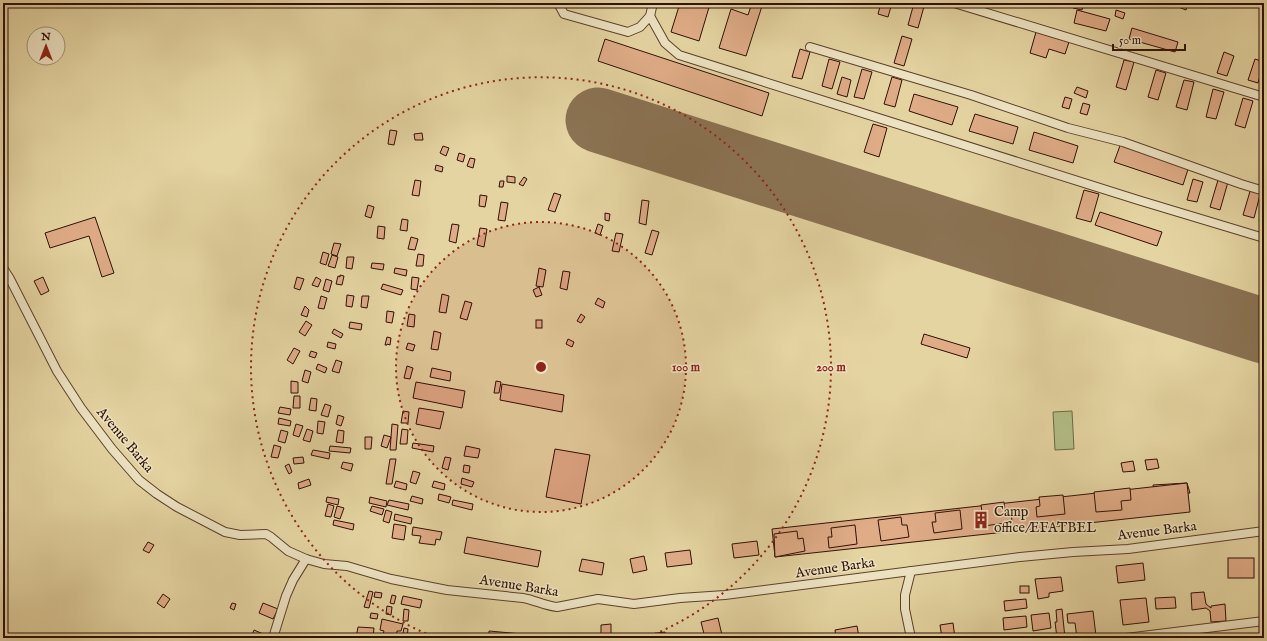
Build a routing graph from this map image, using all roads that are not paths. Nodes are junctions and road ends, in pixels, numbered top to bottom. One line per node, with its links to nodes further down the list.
1 (558, 3): 4 (street)
2 (654, 3): 4 (street)
3 (954, 3): 6 (street)
4 (650, 16): 8 (street)
5 (810, 47): 7 (street)
6 (1264, 97)
7 (1264, 191)
8 (1264, 238)
9 (3, 268): 11 (street, Avenue Barka)
10 (1264, 531): 12 (street, Avenue Barka)
11 (306, 559): 12 (street, Avenue Barka); 14 (street)
12 (911, 571): 15 (street)
13 (1264, 621): 16 (street)
14 (273, 638)
15 (911, 638)
16 (1126, 638)

